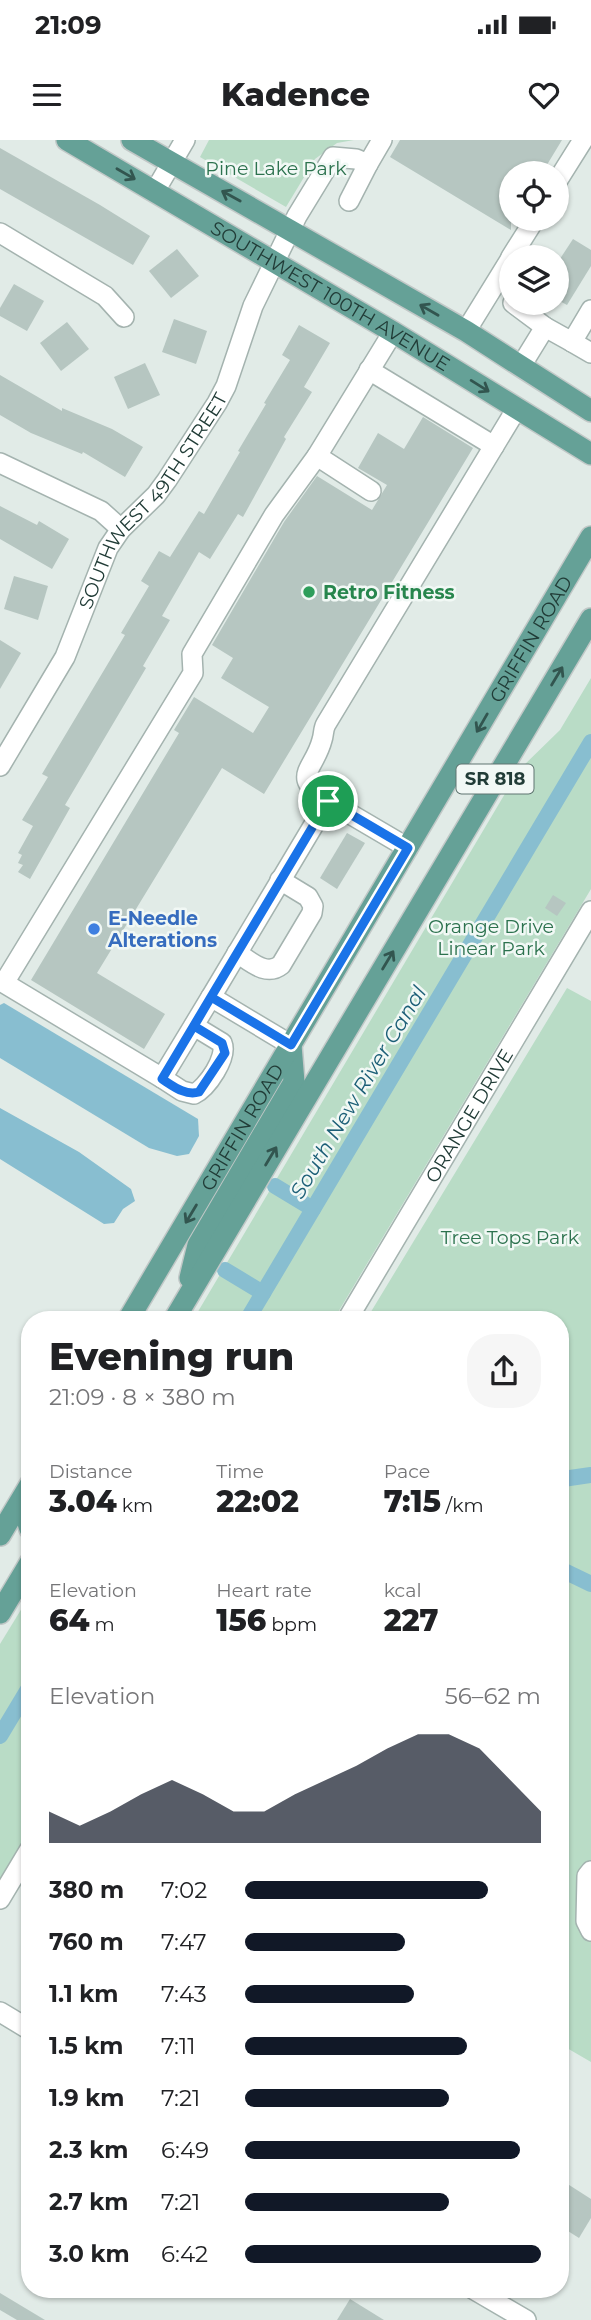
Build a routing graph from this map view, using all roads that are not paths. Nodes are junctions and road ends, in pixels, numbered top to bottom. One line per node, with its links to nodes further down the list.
1 (67, 140): 9 (main road, SOUTHWEST 100TH AVENUE, one-way to 9)
2 (132, 140): 7 (main road, SOUTHWEST 100TH AVENUE)
3 (185, 140): 7 (street)
4 (382, 140): 8 (street)
5 (583, 140): 6 (street)
6 (569, 162)
7 (172, 163): 9 (street); 11 (main road, SOUTHWEST 100TH AVENUE, one-way to 7)
8 (368, 164): 10 (street); 11 (street, SOUTHWEST 49TH STREET)
9 (155, 191): 13 (main road, SOUTHWEST 100TH AVENUE)
10 (349, 201)
11 (290, 229): 13 (street, SOUTHWEST 49TH STREET); 21 (main road, SOUTHWEST 100TH AVENUE, one-way to 11)
12 (0, 233): 19 (street)
13 (275, 262): 22 (main road, SOUTHWEST 100TH AVENUE); 34 (street, SOUTHWEST 49TH STREET)
14 (499, 277): 15 (street)
15 (493, 287): 16 (street); 21 (street)
16 (499, 292)
17 (591, 310): 23 (street)
18 (529, 315): 20 (street)
19 (124, 317)
20 (545, 327): 23 (street); 25 (street)
21 (466, 331): 25 (main road, SOUTHWEST 100TH AVENUE)
22 (393, 332): 26 (street); 27 (main road, SOUTHWEST 100TH AVENUE, one-way to 27)
23 (572, 342): 24 (street)
24 (591, 353)
25 (521, 366): 28 (main road, SOUTHWEST 100TH AVENUE)
26 (369, 370): 29 (street); 31 (street)
27 (517, 408): 29 (street); 30 (main road, SOUTHWEST 100TH AVENUE)
28 (591, 411)
29 (494, 446): 38 (street)
30 (591, 454)
31 (317, 456): 33 (street); 46 (street)
32 (0, 463): 34 (street)
33 (371, 491)
34 (121, 528): 37 (street, SOUTHWEST 49TH STREET)
35 (591, 537): 39 (main road, GRIFFIN ROAD / SR 818, one-way to 39)
36 (591, 619): 47 (main road, GRIFFIN ROAD / SR 818, one-way to 36)
37 (0, 766)
38 (328, 801): 39 (street); 40 (street)
39 (408, 848): 45 (main road, GRIFFIN ROAD / SR 818)
40 (280, 880): 42 (street); 42 (street)
41 (591, 911): 50 (street, ORANGE DRIVE)
42 (237, 953): 43 (street)
43 (211, 997): 44 (street); 45 (street)
44 (194, 1026): 46 (street); 46 (street)
45 (291, 1045): 47 (main road); 48 (main road, GRIFFIN ROAD / SR 818, one-way to 48)
46 (162, 1079)
47 (185, 1300): 49 (main road, GRIFFIN ROAD / SR 818)
48 (134, 1311)
49 (179, 1311)
50 (351, 1311)
51 (21, 1500): 52 (main road)
52 (0, 1535)
53 (21, 1578): 54 (main road)
54 (0, 1613)
55 (21, 1864): 57 (street)
56 (591, 1871): 58 (street)
57 (0, 1899)
58 (591, 1931)
59 (0, 2012): 60 (street)
60 (21, 2025)
61 (488, 2298): 62 (street)
62 (526, 2320)

